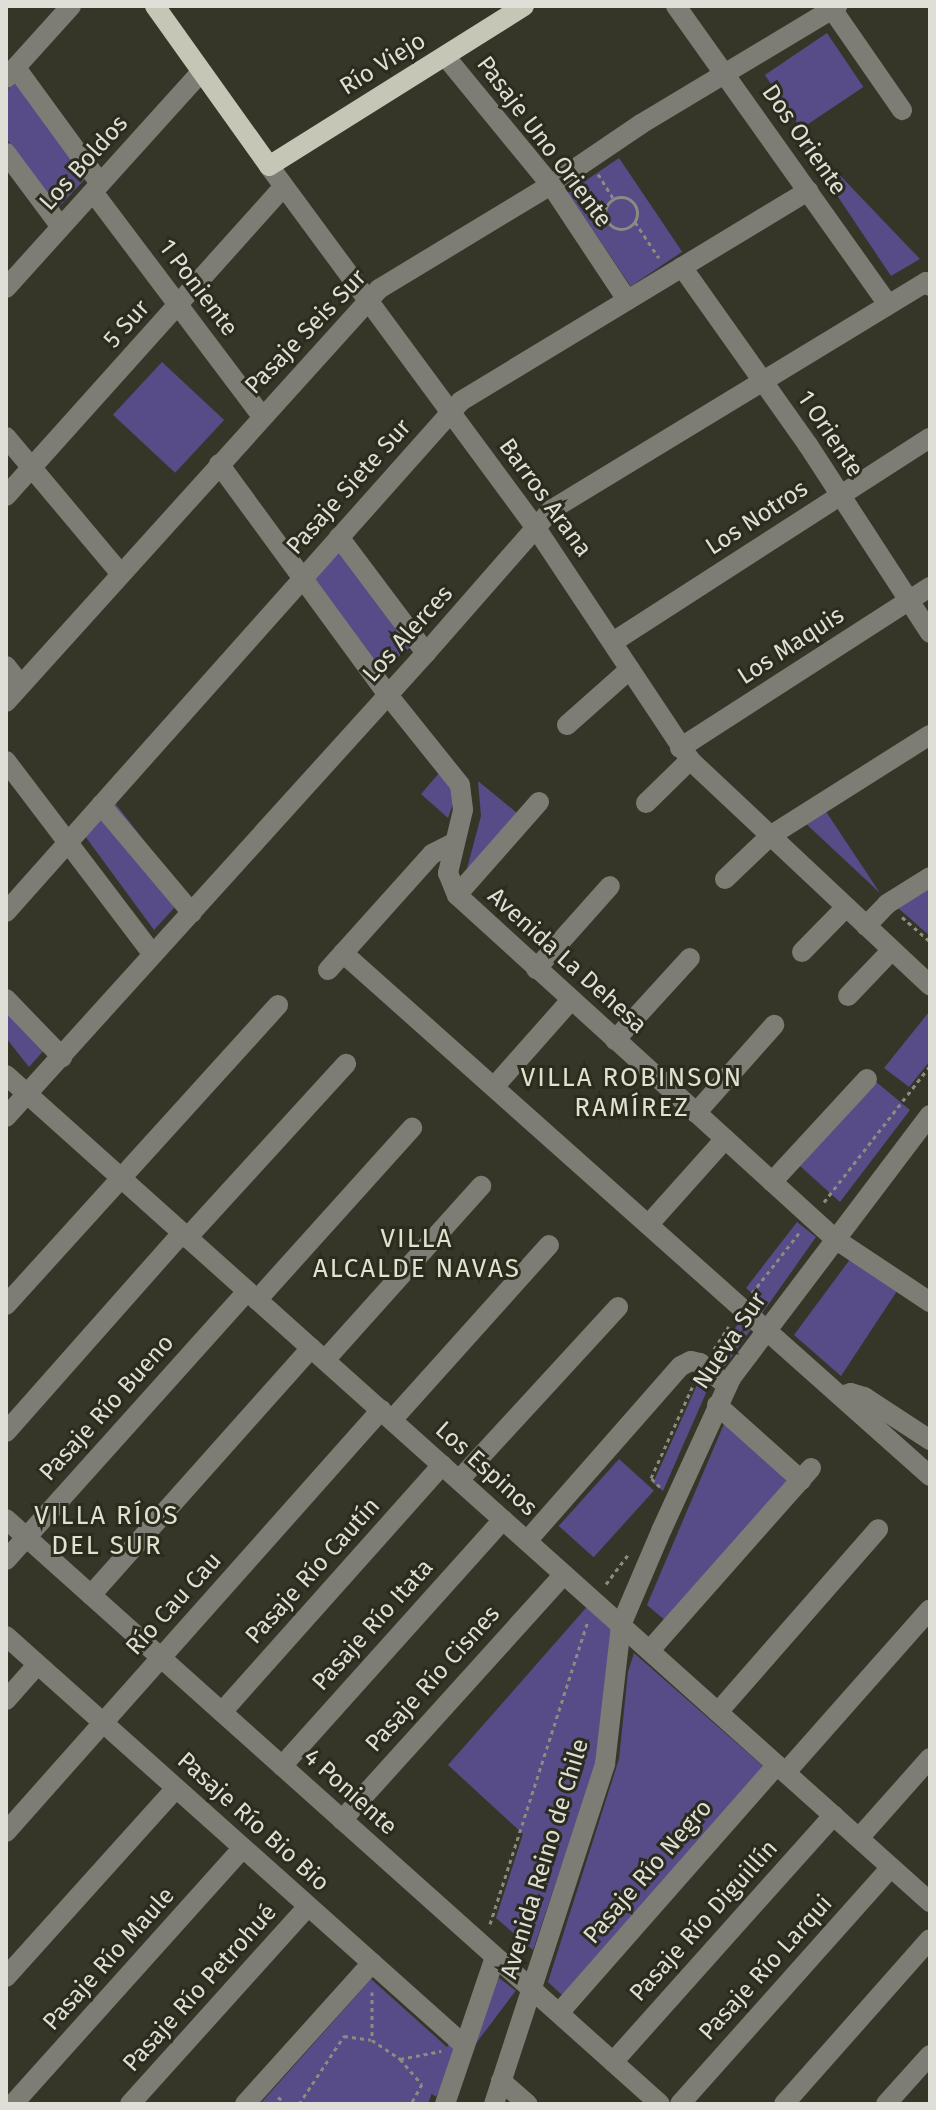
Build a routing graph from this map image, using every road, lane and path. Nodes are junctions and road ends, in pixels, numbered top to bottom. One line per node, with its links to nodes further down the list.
1 (71, 6): 7 (street)
2 (155, 6): 8 (main road, Barros Arana)
3 (524, 6): 6 (main road, Río Viejo)
4 (676, 6): 9 (street, Dos Oriente)
5 (834, 7): 9 (street, Pasaje Seis Sur); 10 (street)
6 (445, 56): 13 (main road, Río Viejo); 14 (street, Pasaje Uno Oriente)
7 (11, 73): 16 (street, 1 Poniente)
8 (200, 73): 13 (main road, Barros Arana); 16 (street, Los Boldos)
9 (726, 75): 12 (street, Pasaje Seis Sur); 17 (street, Dos Oriente)
10 (902, 110)
11 (6, 153): 20 (street)
12 (589, 160): 14 (street, Pasaje Seis Sur); 18 (path)
13 (269, 166): 15 (street, Barros Arana)
14 (551, 185): 24 (street, Pasaje Seis Sur); 25 (street, Pasaje Uno Oriente)
15 (284, 186): 24 (street, Barros Arana); 27 (street, 5 Sur)
16 (96, 187): 20 (street, Los Boldos); 27 (street, 1 Poniente)
17 (808, 191): 21 (street, Pasaje Siete Sur); 26 (street, Dos Oriente)
18 (613, 198): 19 (path); 19 (path)
19 (635, 222): 21 (path)
20 (61, 227): 23 (street, Los Boldos)
21 (676, 270): 25 (street, Pasaje Siete Sur); 28 (street, 1 Oriente)
22 (928, 284): 26 (street, Los Alerces)
23 (6, 288)
24 (367, 299): 29 (street, Barros Arana); 30 (street, Pasaje Seis Sur)
25 (627, 300): 29 (street, Pasaje Siete Sur)
26 (888, 304): 28 (street, Los Alerces)
27 (179, 305): 30 (street, 1 Poniente); 34 (street, 5 Sur)
28 (762, 380): 36 (street, 1 Oriente); 37 (street, Los Alerces)
29 (451, 412): 37 (street, Barros Arana); 38 (street, Pasaje Siete Sur)
30 (262, 416): 33 (street, Pasaje Seis Sur)
31 (6, 437): 34 (street)
32 (930, 438): 36 (street, Los Notros)
33 (219, 464): 39 (street, Pasaje Seis Sur); 40 (street)
34 (32, 467): 35 (street, 5 Sur); 39 (street)
35 (6, 496)
36 (841, 496): 42 (street, 1 Oriente); 44 (street, Los Notros)
37 (536, 528): 44 (street, Barros Arana); 45 (street, Los Alerces)
38 (339, 537): 40 (street, Pasaje Siete Sur); 45 (street)
39 (121, 574): 48 (street, Pasaje Seis Sur)
40 (303, 578): 49 (street); 57 (street, Pasaje Siete Sur)
41 (930, 587): 42 (street, Los Maquis)
42 (909, 601): 43 (street, 1 Oriente); 53 (street, Los Maquis)
43 (930, 633)
44 (613, 642): 47 (street, Barros Arana)
45 (426, 653): 49 (street, Los Alerces)
46 (6, 666): 48 (street)
47 (630, 669): 51 (street); 53 (street, Barros Arana)
48 (21, 685): 50 (street, Pasaje Seis Sur)
49 (388, 695): 60 (street, Avenida La Dehesa); 68 (street, Los Alerces)
50 (6, 702)
51 (567, 725)
52 (930, 735): 58 (street)
53 (685, 754): 56 (street, Los Maquis); 58 (street, Barros Arana)
54 (6, 761): 59 (street)
55 (539, 802): 64 (street)
56 (646, 803)
57 (101, 805): 59 (street, Pasaje Siete Sur); 68 (street)
58 (770, 836): 62 (street); 66 (street, Barros Arana)
59 (68, 842): 67 (street, Pasaje Siete Sur); 74 (street)
60 (454, 843): 64 (street, Avenida La Dehesa); 73 (street)
61 (930, 877): 65 (street)
62 (725, 879)
63 (610, 886): 76 (street)
64 (457, 895): 76 (street, Avenida La Dehesa)
65 (887, 904): 69 (street); 70 (path)
66 (846, 907): 69 (street, Barros Arana); 72 (street)
67 (6, 912)
68 (192, 913): 74 (street, Los Alerces)
69 (866, 926): 71 (street, Barros Arana)
70 (930, 941)
71 (891, 951): 78 (street, Barros Arana); 79 (street)
72 (802, 952)
73 (343, 953): 77 (street); 89 (street)
74 (153, 955): 85 (street, Los Alerces)
75 (690, 958): 84 (street)
76 (536, 969): 81 (street, Avenida La Dehesa)
77 (328, 970)
78 (930, 985)
79 (848, 996)
80 (6, 999): 85 (street)
81 (571, 1000): 84 (street, Avenida La Dehesa); 89 (street)
82 (278, 1005): 96 (street)
83 (774, 1025): 91 (street)
84 (615, 1040): 91 (street, Avenida La Dehesa)
85 (62, 1057): 90 (street, Los Alerces)
86 (346, 1064): 100 (street)
87 (6, 1075): 90 (street, Los Espinos)
88 (867, 1079): 97 (street)
89 (494, 1087): 99 (street)
90 (25, 1096): 93 (street, Los Alerces); 96 (street, Los Espinos)
91 (696, 1113): 95 (street, Avenida La Dehesa)
92 (930, 1115): 101 (street, Nueva Sur)
93 (6, 1117)
94 (412, 1128): 103 (street, Pasaje Río Bueno)
95 (725, 1139): 97 (street, Avenida La Dehesa); 99 (street)
96 (121, 1179): 100 (street, Los Espinos); 105 (street)
97 (772, 1182): 101 (street, Avenida La Dehesa)
98 (481, 1186): 108 (street)
99 (649, 1224): 107 (street)
100 (184, 1236): 103 (street, Los Espinos); 113 (street)
101 (835, 1239): 104 (street, Avenida La Dehesa); 107 (street, Nueva Sur)
102 (549, 1245): 112 (street, Río Cau Cau)
103 (252, 1295): 108 (street, Los Espinos); 121 (street, Pasaje Río Bueno)
104 (930, 1302)
105 (6, 1305)
106 (618, 1307): 117 (street)
107 (767, 1329): 109 (street, Nueva Sur); 110 (street)
108 (318, 1354): 112 (street, Los Espinos); 125 (street)
109 (727, 1386): 111 (street, Nueva Sur); 122 (street)
110 (841, 1396): 114 (street); 116 (street)
111 (717, 1405): 128 (street, Nueva Sur); 130 (street)
112 (386, 1415): 115 (street, Los Espinos); 131 (street, Río Cau Cau)
113 (6, 1432)
114 (930, 1440)
115 (442, 1465): 117 (street, Los Espinos); 134 (street, Pasaje Río Cautín)
116 (930, 1476)
117 (459, 1480): 119 (street, Los Espinos)
118 (6, 1519): 121 (street, 4 Poniente)
119 (503, 1520): 122 (street, Los Espinos); 138 (street, Pasaje Río Itata)
120 (878, 1529): 135 (street)
121 (26, 1537): 123 (street, Pasaje Río Bueno); 125 (street, 4 Poniente)
122 (527, 1541): 124 (street, Los Espinos)
123 (6, 1560)
124 (564, 1574): 126 (street, Los Espinos); 142 (street, Pasaje Río Cisnes)
125 (91, 1595): 131 (street, 4 Poniente)
126 (594, 1600): 128 (street, Los Espinos); 150 (path)
127 (930, 1609): 139 (street, Pasaje Río Negro)
128 (621, 1625): 130 (street, Los Espinos); 153 (street, Avenida Reino de Chile)
129 (6, 1636): 132 (street, Pasaje Río Bio Bio)
130 (650, 1650): 135 (street, Los Espinos)
131 (161, 1658): 134 (street, 4 Poniente); 136 (street, Río Cau Cau)
132 (37, 1665): 133 (street); 136 (street, Pasaje Río Bio Bio)
133 (6, 1700)
134 (222, 1712): 138 (street, 4 Poniente)
135 (718, 1712): 139 (street, Los Espinos)
136 (103, 1723): 140 (street, Pasaje Río Bio Bio); 143 (street, Río Cau Cau)
137 (930, 1758): 144 (street)
138 (282, 1766): 142 (street, 4 Poniente)
139 (782, 1768): 141 (street, Los Espinos); 154 (street, Pasaje Río Negro)
140 (176, 1788): 145 (street, Pasaje Río Bio Bio); 152 (street)
141 (834, 1815): 144 (street, Los Espinos); 159 (street, Pasaje Río Diguillín)
142 (342, 1820): 150 (street, 4 Poniente)
143 (6, 1832)
144 (859, 1838): 146 (street, Los Espinos)
145 (243, 1848): 148 (street, Pasaje Río Bio Bio); 162 (street, Pasaje Río Maule)
146 (891, 1867): 147 (street, Los Espinos); 171 (street, Pasaje Río Larqui)
147 (929, 1899)
148 (308, 1906): 151 (street, Pasaje Río Bio Bio); 163 (street, Pasaje Río Petrohué)
149 (930, 1939): 172 (street)
150 (489, 1951): 153 (street, 4 Poniente); 156 (street, Avenida Reino de Chile)
151 (372, 1963): 155 (path); 156 (street, Pasaje Río Bio Bio); 164 (street)
152 (6, 1977)
153 (532, 1990): 154 (street, 4 Poniente); 160 (street, Avenida Reino de Chile)
154 (559, 2013): 159 (street, 4 Poniente)
155 (372, 2040): 158 (path); 165 (path)
156 (465, 2046): 158 (path); 167 (street, Avenida Reino de Chile)
157 (930, 2055): 173 (street)
158 (400, 2059): 166 (path)
159 (613, 2062): 170 (street, 4 Poniente)
160 (501, 2081): 168 (street, Avenida Reino de Chile); 169 (street)
161 (6, 2099): 162 (street)
162 (12, 2104)
163 (130, 2104)
164 (245, 2104)
165 (299, 2104)
166 (411, 2104)
167 (445, 2104)
168 (494, 2104)
169 (527, 2104)
170 (660, 2104)
171 (680, 2104)
172 (784, 2104)
173 (886, 2104)

